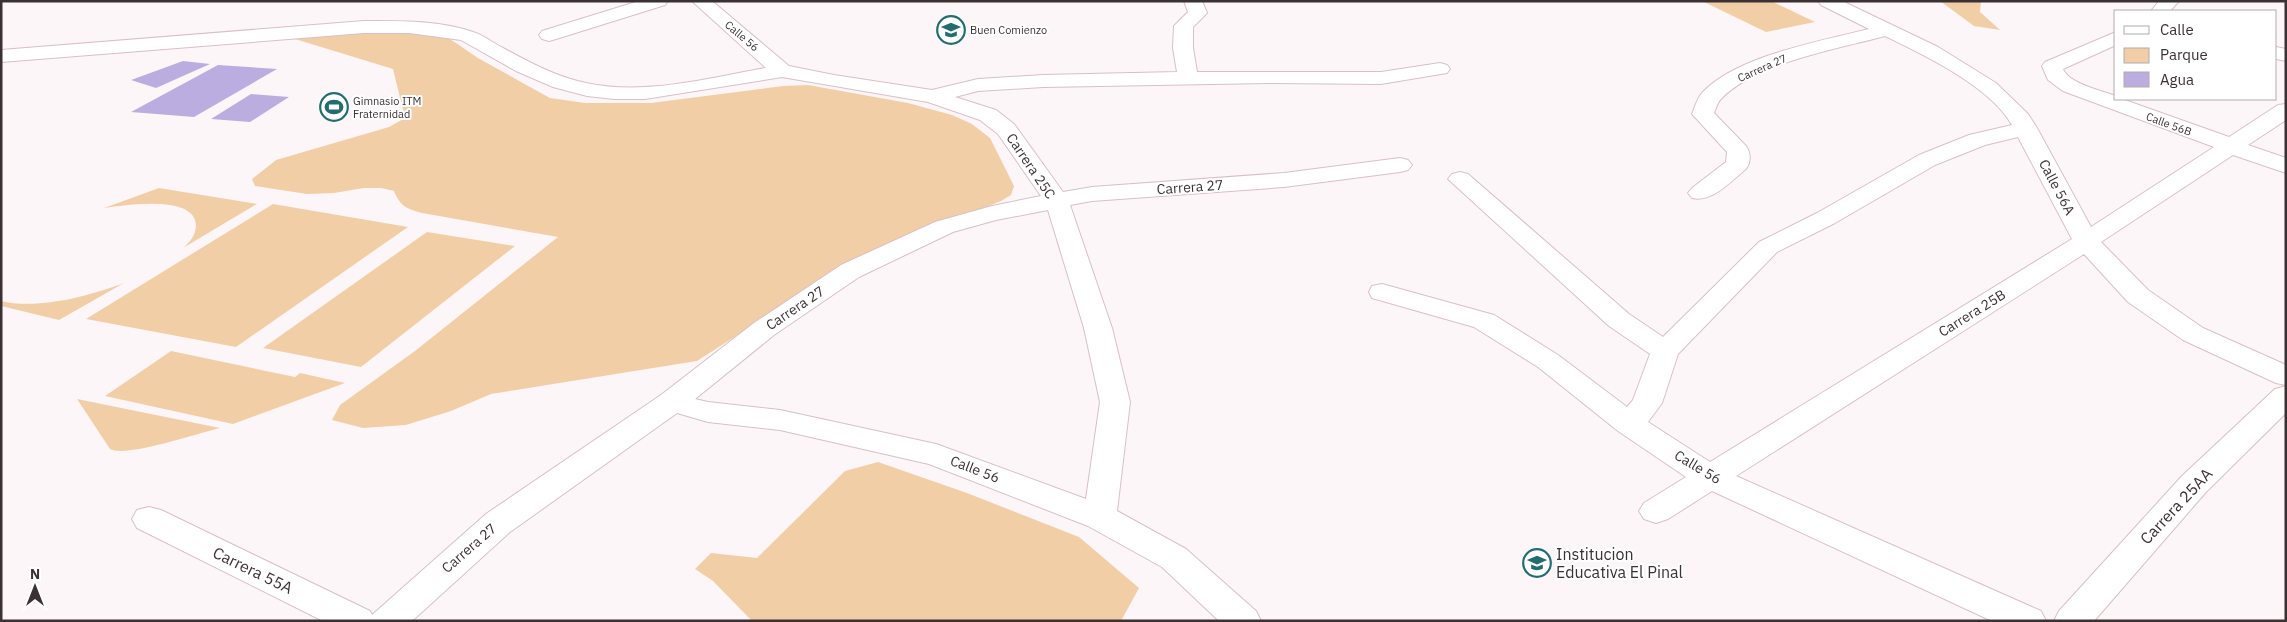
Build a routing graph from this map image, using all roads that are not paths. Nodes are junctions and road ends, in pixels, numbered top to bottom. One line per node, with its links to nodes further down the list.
1 (659, 1): 8 (street)
2 (701, 1): 12 (street, Calle 56)
3 (1193, 1): 13 (street)
4 (1827, 1): 7 (street, Calle 56A)
5 (2170, 1): 6 (street)
6 (2161, 10)
7 (1886, 30): 16 (street, Calle 56A); 21 (street, Carrera 27)
8 (549, 35)
9 (2114, 39): 17 (street, Calle 56B)
10 (1, 56): 12 (street)
11 (1440, 69): 13 (street)
12 (782, 71): 14 (street, Carrera 25C)
13 (1188, 77): 14 (street)
14 (932, 96): 22 (street, Carrera 25C)
15 (2286, 110): 17 (street, Carrera 25B)
16 (2026, 128): 23 (street, Calle 56A); 25 (street)
17 (2230, 147): 19 (street, Calle 56B); 23 (street, Carrera 25B)
18 (1400, 165): 22 (street, Carrera 27)
19 (2286, 166)
20 (1460, 179): 25 (street)
21 (1700, 193)
22 (1054, 200): 28 (street, Carrera 27); 32 (street, Carrera 25C)
23 (2086, 241): 26 (street, Calle 56A); 30 (street, Carrera 25B)
24 (1382, 292): 29 (street, Calle 56)
25 (1665, 351): 29 (street)
26 (2286, 376)
27 (2286, 396): 38 (street, Carrera 25AA)
28 (672, 402): 32 (street, Calle 56); 35 (street, Carrera 27)
29 (1629, 424): 30 (street, Calle 56)
30 (1710, 477): 31 (street, Carrera 25B); 37 (street, Calle 56)
31 (1656, 511)
32 (1100, 517): 36 (street, Calle 56)
33 (149, 519): 34 (street, Carrera 55A)
34 (357, 621)
35 (388, 621)
36 (1243, 621)
37 (2028, 621)
38 (2072, 621)

